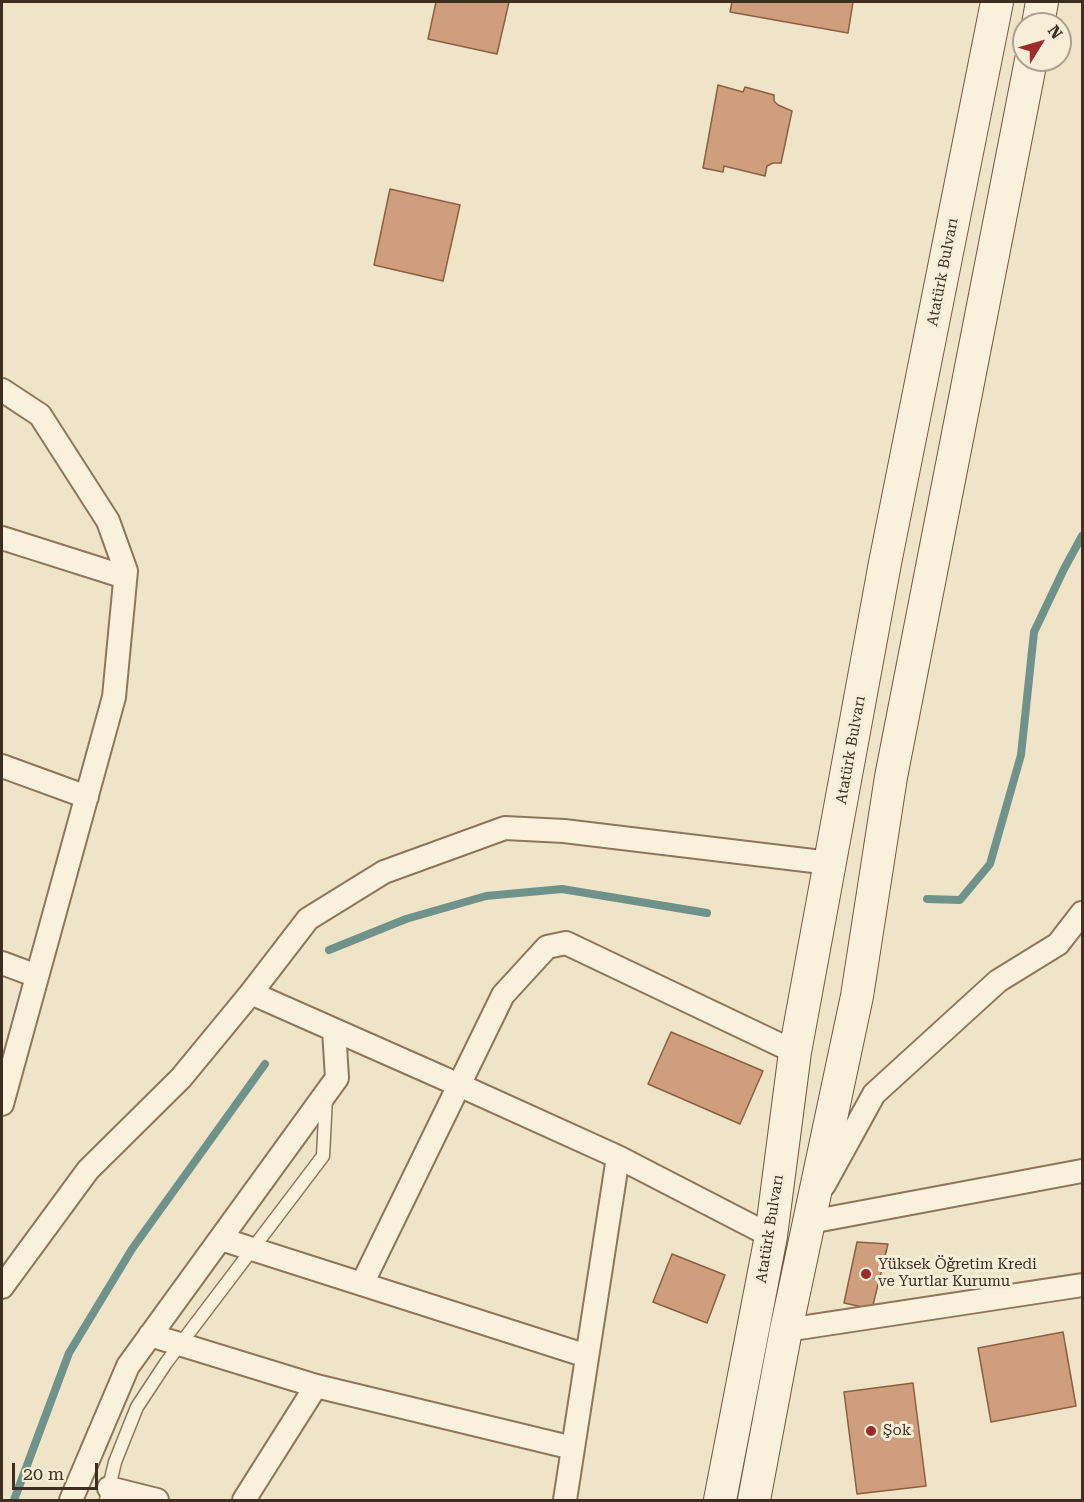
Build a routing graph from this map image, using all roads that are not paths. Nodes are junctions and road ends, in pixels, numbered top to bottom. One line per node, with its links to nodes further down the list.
1 (997, 2): 8 (main road, Atatürk Bulvarı)
2 (1029, 72): 20 (main road)
3 (2, 390): 5 (street)
4 (2, 538): 5 (street)
5 (125, 577): 7 (street)
6 (2, 766): 7 (street)
7 (87, 797): 11 (street)
8 (830, 863): 12 (street); 14 (main road, Atatürk Bulvarı)
9 (1083, 913): 20 (street)
10 (2, 963): 11 (street)
11 (37, 976): 17 (street)
12 (250, 993): 13 (street); 26 (street)
13 (334, 1030): 15 (street); 16 (street)
14 (795, 1052): 15 (street); 21 (main road, Atatürk Bulvarı)
15 (459, 1084): 18 (street); 24 (street)
16 (326, 1093): 22 (street); 23 (lane)
17 (2, 1104)
18 (618, 1156): 21 (street); 30 (street)
19 (1083, 1171): 20 (street)
20 (811, 1215): 27 (main road)
21 (771, 1236): 38 (main road, Atatürk Bulvarı)
22 (221, 1239): 23 (street); 28 (street)
23 (252, 1249): 24 (street); 29 (lane)
24 (362, 1284): 30 (street)
25 (1083, 1285): 27 (street)
26 (2, 1287)
27 (786, 1330): 39 (main road)
28 (150, 1335): 29 (street); 34 (street)
29 (179, 1345): 31 (street); 33 (lane)
30 (587, 1356): 32 (street)
31 (316, 1386): 32 (street); 36 (street)
32 (573, 1448): 37 (street)
33 (107, 1494): 35 (street)
34 (71, 1500)
35 (157, 1500)
36 (244, 1500)
37 (565, 1500)
38 (720, 1500)
39 (754, 1500)

